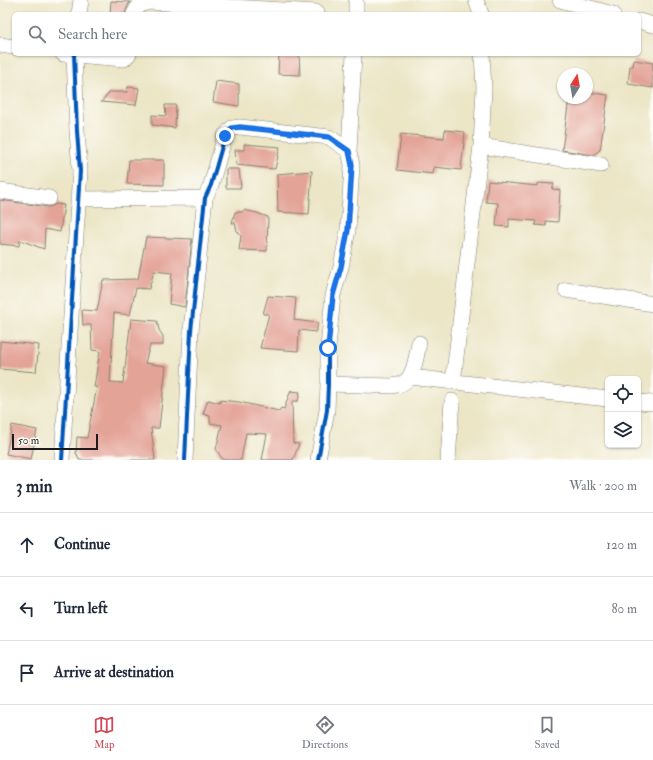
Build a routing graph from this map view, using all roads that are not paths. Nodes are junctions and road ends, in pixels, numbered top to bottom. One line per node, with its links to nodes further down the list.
1 (81, 0): 4 (street)
2 (356, 0): 7 (street)
3 (560, 0): 8 (street)
4 (78, 12)
5 (135, 12): 6 (street)
6 (317, 12)
7 (356, 12)
8 (605, 12)
9 (641, 22): 10 (street)
10 (653, 26)
11 (0, 45): 12 (street)
12 (12, 47)
13 (70, 56): 24 (street)
14 (92, 56): 15 (street)
15 (127, 56)
16 (354, 56): 19 (street)
17 (482, 56): 18 (street)
18 (481, 146): 20 (street); 29 (street)
19 (349, 151): 23 (street); 30 (street)
20 (601, 165)
21 (0, 191): 22 (street)
22 (49, 198)
23 (205, 198): 24 (street); 36 (street)
24 (78, 199): 35 (street)
25 (566, 290): 26 (street)
26 (653, 304)
27 (419, 344): 28 (street)
28 (410, 377): 29 (street); 30 (street)
29 (453, 382): 31 (street)
30 (328, 384): 37 (street)
31 (605, 398)
32 (452, 401): 38 (street)
33 (641, 402): 34 (street)
34 (653, 403)
35 (62, 460)
36 (185, 460)
37 (318, 460)
38 (448, 460)

